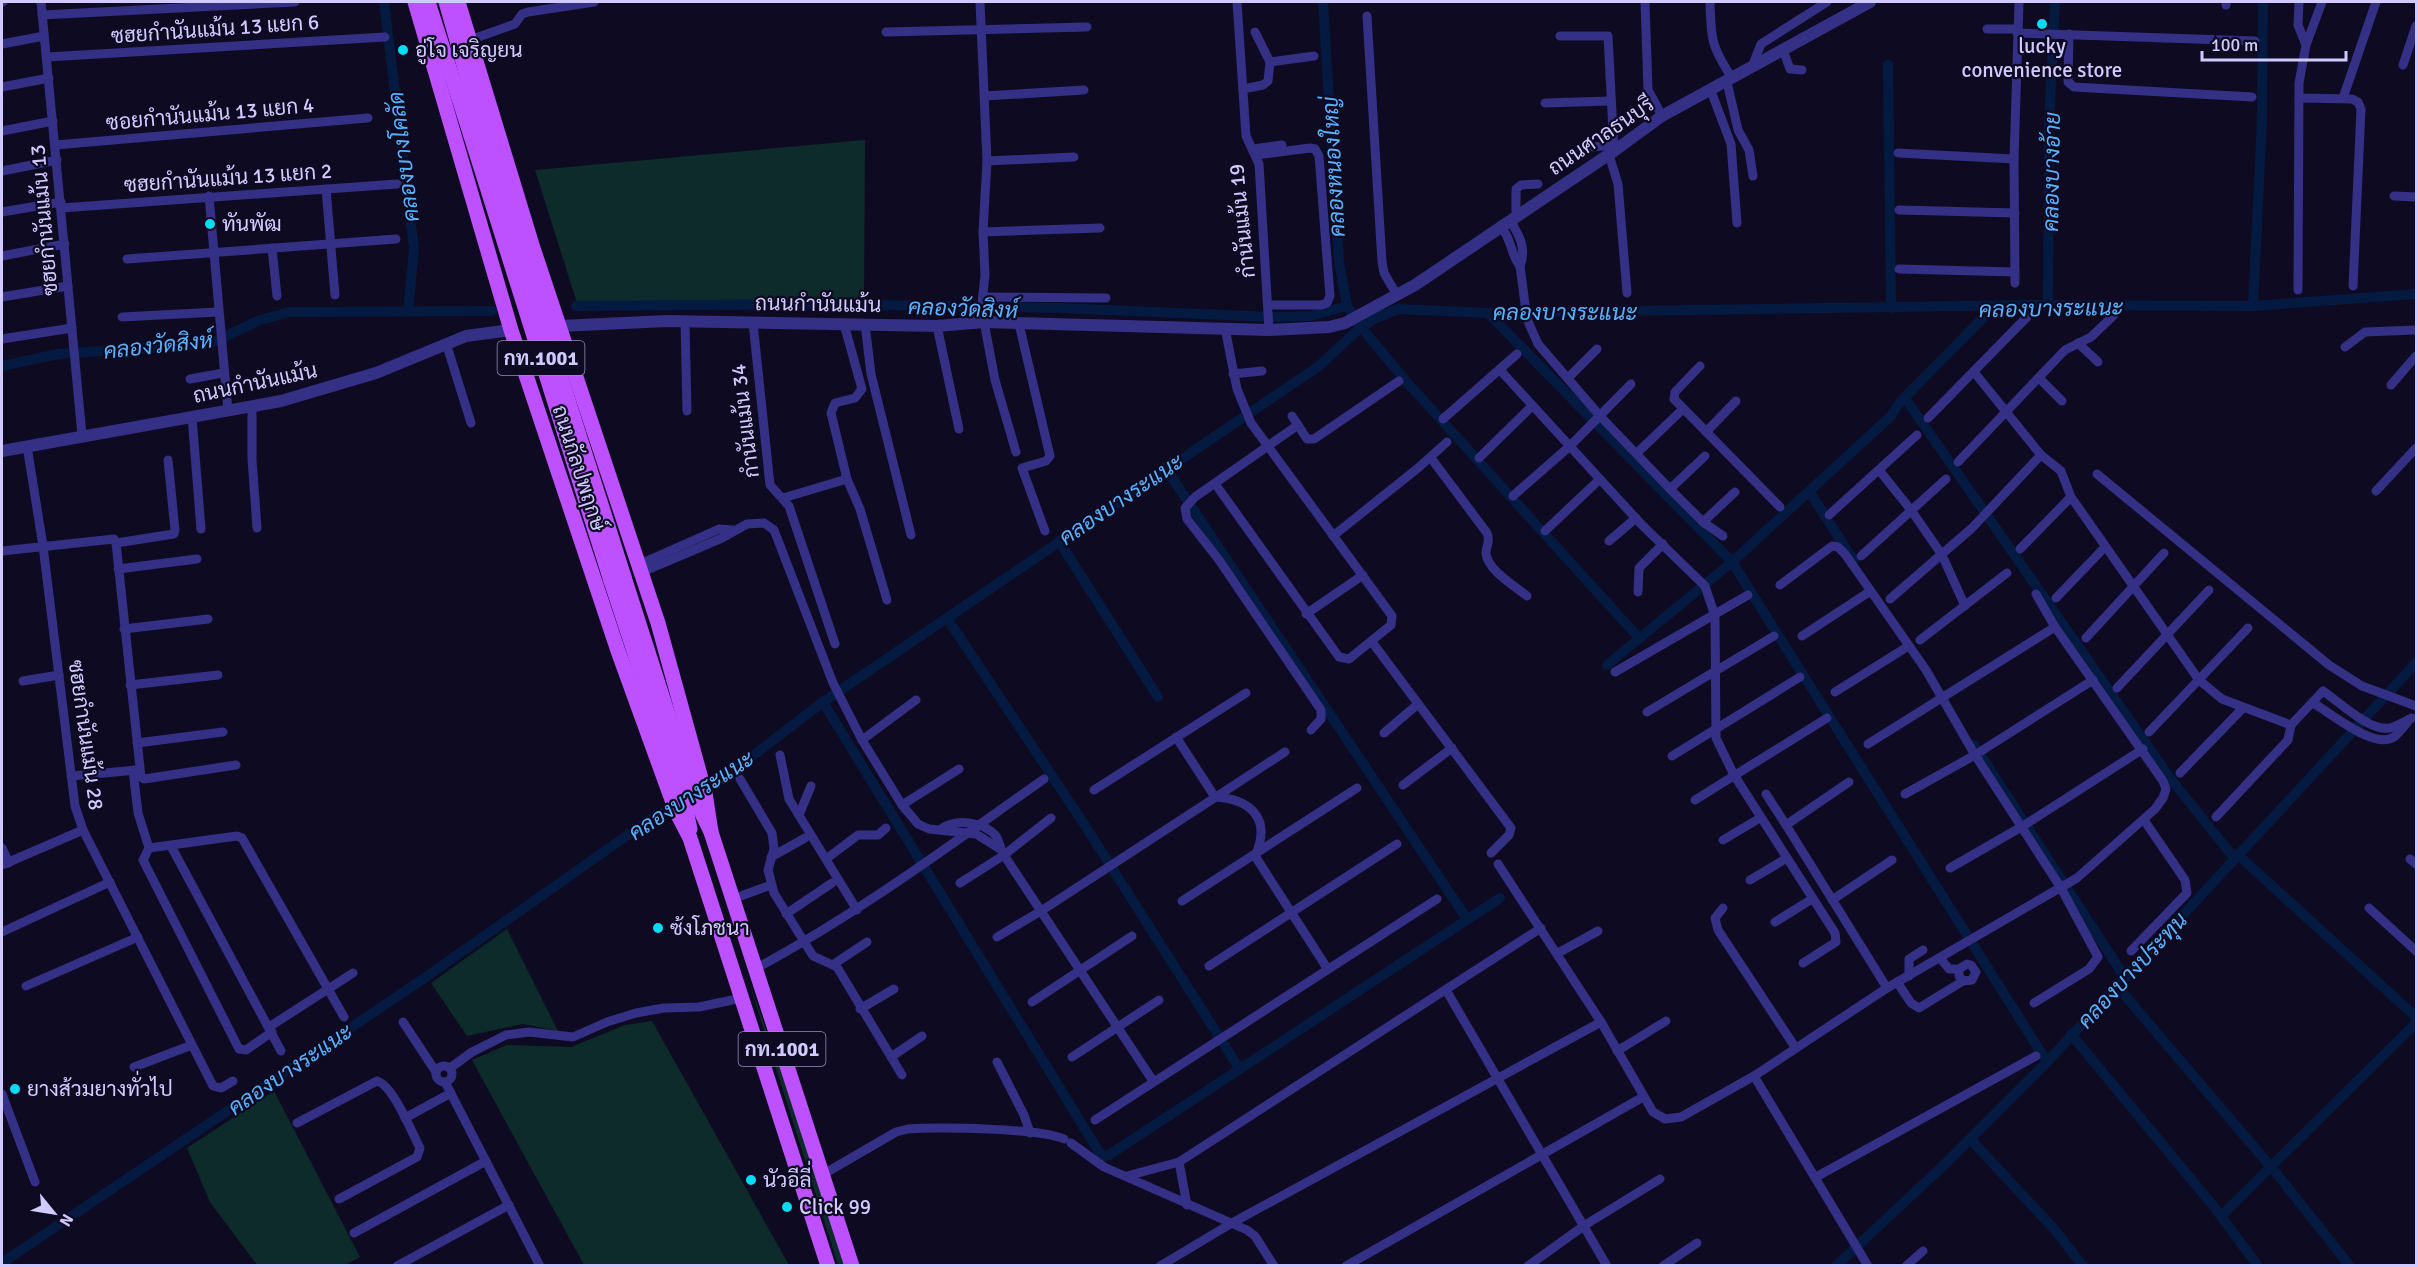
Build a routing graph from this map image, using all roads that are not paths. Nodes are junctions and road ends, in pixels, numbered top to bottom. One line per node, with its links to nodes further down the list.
1 (41, 2): 18 (street, ซฮยกำนันแม้น 13)
2 (295, 2): 18 (street)
3 (416, 2): 93 (main road, ถนนกัลปพฤกษ์ / กท.1001)
4 (428, 2): 58 (main road, ถนนกัลปพฤกษ์ / กท.1001)
5 (446, 2): 58 (main road, ถนนกัลปพฤกษ์ / กท.1001)
6 (458, 2): 31 (main road, ถนนกัลปพฤกษ์ / กท.1001)
7 (594, 2): 31 (street)
8 (980, 2): 23 (street)
9 (1237, 2): 45 (street, กำนันแม้น 19)
10 (1645, 2): 54 (street)
11 (1710, 2): 43 (street)
12 (1827, 2): 40 (street)
13 (1867, 2): 35 (street, ถนนศาลธนบุรี)
14 (2019, 2): 24 (street)
15 (2299, 2): 34 (street)
16 (2322, 2): 34 (street)
17 (2376, 2): 51 (street)
18 (42, 15): 28 (street, ซฮยกำนันแม้น 13)
19 (1367, 16): 101 (street)
20 (2416, 26): 39 (street)
21 (1087, 27): 23 (street)
22 (1987, 29): 24 (street)
23 (982, 30): 25 (street); 48 (street)
24 (2017, 31): 27 (street); 66 (street)
25 (885, 32)
26 (1256, 32): 38 (street)
27 (2069, 34): 32 (street); 49 (street)
28 (44, 36): 33 (street); 36 (street, ซฮยกำนันแม้น 13)
29 (1560, 36): 52 (street)
30 (385, 37): 36 (street, ซฮยกำนันแม้น 13 แยก 6)
31 (470, 40): 88 (main road, ถนนกัลปพฤกษ์ / กท.1001)
32 (2255, 41)
33 (2, 44)
34 (2306, 45): 50 (street)
35 (1783, 50): 40 (street, ถนนศาลธนบุรี); 41 (street)
36 (47, 57): 42 (street, ซฮยกำนันแม้น 13)
37 (1314, 57): 38 (street)
38 (1270, 62): 45 (street)
39 (2403, 65)
40 (1752, 67): 43 (street, ถนนศาลธนบุรี)
41 (1802, 70)
42 (49, 78): 44 (street); 56 (street, ซฮยกำนันแม้น 13)
43 (1730, 80): 47 (street, ถนนศาลธนบุรี); 70 (street)
44 (2, 87)
45 (1242, 89): 63 (street, กำนันแม้น 19)
46 (1084, 90): 48 (street)
47 (1711, 91): 54 (street, ถนนศาลธนบุรี); 82 (street)
48 (985, 96): 68 (street)
49 (2252, 97)
50 (2299, 98): 51 (street); 99 (street)
51 (2343, 98): 98 (street)
52 (1610, 101): 53 (street); 62 (street)
53 (1545, 103)
54 (1662, 116): 62 (street, ถนนศาลธนบุรี)
55 (368, 118): 59 (street, ซอยกำนันแม้น 13 แยก 4)
56 (53, 121): 57 (street); 59 (street, ซฮยกำนันแม้น 13)
57 (2, 131)
58 (477, 134): 298 (main road, ถนนกัลปพฤกษ์ / กท.1001, bridge)
59 (56, 145): 67 (street, ซฮยกำนันแม้น 13)
60 (1282, 145): 63 (street)
61 (1580, 148): 62 (street)
62 (1612, 150): 81 (street, ถนนศาลธนบุรี); 100 (street)
63 (1254, 152): 110 (street, กำนันแม้น 19); 110 (street)
64 (1899, 153): 66 (street)
65 (1074, 157): 68 (street)
66 (2014, 159): 80 (street)
67 (57, 160): 69 (street); 77 (street, ซฮยกำนันแม้น 13)
68 (987, 161): 84 (street)
69 (2, 171)
70 (1753, 176)
71 (397, 184): 73 (street, ซฮยกำนันแม้น 13 แยก 2)
72 (1538, 184): 81 (street)
73 (326, 189): 74 (street, ซฮยกำนันแม้น 13 แยก 2); 87 (street)
74 (209, 196): 77 (street, ซฮยกำนันแม้น 13 แยก 2); 90 (street)
75 (2394, 196): 76 (street)
76 (2416, 197)
77 (61, 205): 79 (street, ซฮยกำนันแม้น 13 แยก 2); 86 (street, ซฮยกำนันแม้น 13)
78 (1899, 210): 80 (street)
79 (2, 212)
80 (2015, 213): 95 (street)
81 (1509, 220): 101 (street, ถนนศาลธนบุรี); 138 (street)
82 (1737, 223)
83 (1100, 228): 84 (street)
84 (983, 232): 106 (street)
85 (396, 239): 87 (street)
86 (65, 244): 91 (street); 97 (street, ซฮยกำนันแม้น 13)
87 (329, 244): 89 (street); 103 (street)
88 (532, 245): 93 (main road); 118 (main road, ถนนกัลปพฤกษ์ / กท.1001)
89 (272, 248): 90 (street); 102 (street)
90 (213, 252): 92 (street); 107 (street)
91 (2, 256)
92 (127, 259)
93 (492, 262): 122 (main road, ถนนกัลปพฤกษ์ / กท.1001)
94 (1899, 269): 95 (street)
95 (2015, 272): 96 (street)
96 (2015, 283)
97 (68, 286): 104 (street); 120 (street, ซฮยกำนันแม้น 13)
98 (2353, 286)
99 (2298, 290)
100 (1627, 293)
101 (1397, 295): 108 (street, ถนนศาลธนบุรี)
102 (277, 296)
103 (335, 296)
104 (2, 297)
105 (1106, 298): 106 (street)
106 (982, 311): 117 (street, ถนนกำนันแม้น); 119 (street, ถนนกำนันแม้น); 171 (street)
107 (218, 312): 111 (street); 136 (street)
108 (1361, 315): 110 (street, ถนนกำนันแม้น)
109 (2114, 315): 126 (street)
110 (1269, 316): 121 (street, ถนนกำนันแม้น)
111 (122, 317)
112 (2027, 318): 135 (street)
113 (685, 321): 114 (street, ถนนกำนันแม้น); 118 (street, ถนนกำนันแม้น); 150 (street)
114 (753, 323): 115 (street, ถนนกำนันแม้น); 190 (street, กำนันแม้น 34)
115 (844, 324): 116 (street, ถนนกำนันแม้น); 181 (street)
116 (865, 324): 119 (street, ถนนกำนันแม้น); 200 (street)
117 (1019, 324): 121 (street, ถนนกำนันแม้น); 198 (street)
118 (560, 326): 122 (main road); 159 (main road, ถนนกัลปพฤกษ์ / กท.1001)
119 (937, 326): 160 (street)
120 (72, 328): 124 (street); 162 (street, ซฮยกำนันแม้น 13)
121 (1225, 328): 137 (street)
122 (511, 330): 125 (street, ถนนกำนันแม้น); 164 (main road, ถนนกัลปพฤกษ์ / กท.1001)
123 (2416, 330): 127 (street)
124 (2, 339)
125 (446, 343): 146 (street, ถนนกำนันแม้น); 157 (street)
126 (2078, 343): 131 (street); 139 (street)
127 (2345, 347)
128 (1596, 349): 138 (street)
129 (1517, 354): 133 (street)
130 (2416, 356): 143 (street)
131 (2098, 363)
132 (1700, 366): 148 (street)
133 (1500, 370): 147 (street); 156 (street)
134 (1262, 371): 137 (street)
135 (1974, 372): 151 (street); 155 (street)
136 (223, 373): 140 (street); 149 (street)
137 (1233, 375): 167 (street)
138 (1568, 378): 154 (street)
139 (2039, 378): 145 (street); 151 (street)
140 (190, 379)
141 (1399, 381): 158 (street)
142 (1631, 384): 154 (street)
143 (2391, 385)
144 (1736, 401): 161 (street)
145 (2062, 401)
146 (252, 407): 149 (street, ถนนกำนันแม้น); 196 (street)
147 (1531, 407): 168 (street); 176 (street)
148 (1683, 409): 161 (street); 172 (street)
149 (228, 411): 153 (street, ถนนกำนันแม้น)
150 (687, 411)
151 (2006, 411): 173 (street); 178 (street)
152 (1292, 416): 158 (street)
153 (192, 417): 162 (street, ถนนกำนันแม้น); 197 (street)
154 (1598, 418): 168 (street); 172 (street)
155 (1928, 418)
156 (1443, 419)
157 (471, 423)
158 (1298, 425): 167 (street)
159 (592, 427): 164 (main road); 214 (main road, ถนนกัลปพฤกษ์ / กท.1001)
160 (959, 429)
161 (1706, 432): 191 (street)
162 (82, 435): 166 (street, ถนนกำนันแม้น)
163 (1917, 435): 179 (street)
164 (547, 438): 298 (main road, ถนนกัลปพฤกษ์ / กท.1001)
165 (1448, 442): 175 (street)
166 (27, 446): 170 (street, ถนนกำนันแม้น); 206 (street, ซฮยกำนันแม้น 28)
167 (1268, 446): 184 (street); 201 (street)
168 (1570, 446): 182 (street); 188 (street)
169 (2416, 448): 186 (street)
170 (2, 451)
171 (1016, 452)
172 (1637, 453): 185 (street)
173 (2041, 455): 189 (street); 211 (street)
174 (1705, 456): 185 (street)
175 (1431, 458): 201 (street); 225 (street)
176 (1479, 458)
177 (168, 460): 204 (street)
178 (1958, 462)
179 (1879, 470): 192 (street); 193 (street)
180 (2097, 474): 261 (street)
181 (847, 478): 190 (street); 228 (street)
182 (1600, 479): 194 (street); 199 (street)
183 (1946, 479): 192 (street)
184 (1216, 485): 230 (street); 268 (street)
185 (1670, 489): 195 (street)
186 (2376, 491)
187 (1735, 492): 195 (street)
188 (1513, 496)
189 (2071, 497): 207 (street); 208 (street)
190 (783, 498): 242 (street, กำนันแม้น 34)
191 (1780, 507)
192 (1912, 510): 211 (street); 212 (street)
193 (1829, 515)
194 (1636, 518): 203 (street); 205 (street)
195 (1703, 522): 202 (street)
196 (257, 528)
197 (201, 529)
198 (1045, 531)
199 (1545, 531)
200 (911, 535)
201 (1333, 536): 217 (street)
202 (1723, 536)
203 (1609, 541)
204 (116, 543): 206 (street); 215 (street)
205 (1663, 544): 221 (street); 231 (street)
206 (43, 546): 209 (street); 246 (street, ซฮยกำนันแม้น 28)
207 (2105, 547): 219 (street); 226 (street)
208 (2020, 549)
209 (2, 551)
210 (2164, 553): 219 (street)
211 (1942, 555): 227 (street); 229 (street)
212 (1861, 556)
213 (197, 559): 215 (street)
214 (641, 568): 274 (street); 298 (main road, ถนนกัลปพฤกษ์ / กท.1001)
215 (118, 569): 235 (street)
216 (2007, 573): 229 (street)
217 (1363, 575): 230 (street); 241 (street)
218 (1780, 585): 222 (street)
219 (2134, 589): 238 (street); 239 (street)
220 (2209, 590): 238 (street)
221 (1638, 592)
222 (1869, 592): 237 (street); 243 (street)
223 (2036, 594): 233 (street)
224 (1748, 595): 231 (street)
225 (1527, 596)
226 (2056, 598)
227 (1890, 599)
228 (887, 600)
229 (1965, 606): 240 (street)
230 (1306, 614): 241 (street)
231 (1715, 616): 244 (street); 245 (street)
232 (208, 619): 235 (street)
233 (2055, 627): 249 (street); 257 (street)
234 (2248, 628): 250 (street)
235 (124, 629): 252 (street)
236 (1774, 636): 245 (street)
237 (1802, 636)
238 (2167, 636): 250 (street); 253 (street)
239 (2086, 638)
240 (1920, 640)
241 (1372, 642): 259 (street)
242 (835, 644)
243 (1907, 647): 254 (street); 257 (street)
244 (1615, 672)
245 (1716, 672): 263 (street); 269 (street)
246 (59, 675): 251 (street); 288 (street, ซฮยกำนันแม้น 28)
247 (218, 675): 252 (street)
248 (1800, 677): 269 (street)
249 (2093, 680): 278 (street); 281 (street)
250 (2199, 680): 262 (street); 271 (street)
251 (23, 681)
252 (130, 685): 275 (street)
253 (2117, 688)
254 (1835, 692)
255 (1246, 693): 273 (street)
256 (916, 700): 274 (street)
257 (1941, 700): 276 (street); 281 (street)
258 (2313, 703): 260 (street); 264 (street); 267 (street)
259 (1418, 704): 272 (street); 277 (street)
260 (2340, 704): 264 (street); 265 (street)
261 (2416, 706)
262 (2243, 708): 267 (street); 286 (street)
263 (1647, 712)
264 (2332, 713): 265 (street)
265 (2414, 714)
266 (1827, 718): 287 (street)
267 (2291, 725): 303 (street)
268 (1311, 730)
269 (1715, 730): 282 (street); 287 (street)
270 (223, 732): 275 (street)
271 (2148, 732)
272 (1383, 733)
273 (1176, 737): 295 (street); 299 (street)
274 (862, 740): 301 (street)
275 (137, 743): 285 (street)
276 (1868, 744)
277 (1452, 748): 292 (street); 321 (street)
278 (2143, 749): 306 (street); 309 (street)
279 (1285, 752): 299 (street)
280 (780, 755): 302 (street)
281 (1975, 755): 297 (street); 309 (street)
282 (1672, 756)
283 (236, 765): 285 (street)
284 (959, 769): 301 (street)
285 (136, 770): 288 (street); 319 (street)
286 (2180, 773)
287 (1734, 775): 300 (street); 305 (street)
288 (71, 776): 312 (street, ซฮยกำนันแม้น 28)
289 (1044, 778): 307 (street)
290 (740, 779): 322 (street)
291 (1849, 782): 308 (street)
292 (1403, 785)
293 (811, 786): 302 (street)
294 (1357, 788): 323 (street)
295 (1094, 790)
296 (1766, 794): 308 (street)
297 (1905, 794)
298 (688, 795): 336 (main road, ถนนกัลปพฤกษ์ / กท.1001); 377 (main road, ถนนกัลปพฤกษ์ / กท.1001)
299 (1215, 797): 323 (street); 344 (street)
300 (1695, 800)
301 (902, 805): 311 (street)
302 (799, 815): 325 (street)
303 (2216, 817)
304 (1052, 818): 320 (street)
305 (1760, 818): 315 (street); 324 (street)
306 (2144, 820): 335 (street); 357 (street)
307 (978, 825): 311 (street); 313 (street); 320 (street)
308 (1786, 825): 339 (street)
309 (2023, 826): 329 (street); 335 (street)
310 (886, 828): 325 (street)
311 (941, 829): 313 (street)
312 (83, 830): 327 (street); 331 (street, ซฮยกำนันแม้น 28)
313 (968, 832): 320 (street); 343 (street)
314 (805, 838): 322 (street)
315 (1723, 840)
316 (1396, 844): 345 (street)
317 (171, 846): 319 (street); 373 (street); 387 (street)
318 (2, 848): 327 (street)
319 (148, 848): 387 (street)
320 (1002, 852): 333 (street); 344 (street)
321 (1491, 853)
322 (771, 856): 334 (street)
323 (1255, 856): 340 (street); 345 (street)
324 (1787, 858): 330 (street); 338 (street)
325 (826, 859): 343 (street)
326 (1892, 860): 339 (street)
327 (5, 864)
328 (1498, 864): 348 (street)
329 (1950, 868)
330 (1750, 880)
331 (110, 882): 350 (street); 352 (street, ซฮยกำนันแม้น 28)
332 (832, 883): 346 (street)
333 (960, 884)
334 (771, 885): 336 (street); 346 (street)
335 (2061, 888): 360 (street); 380 (street)
336 (733, 899): 365 (main road, ถนนกัลปพฤกษ์ / กท.1001)
337 (1437, 899): 364 (street)
338 (1812, 899): 347 (street); 361 (street)
339 (1832, 900): 374 (street)
340 (1182, 901)
341 (1723, 908): 390 (street)
342 (2369, 908): 358 (street)
343 (857, 910): 355 (street)
344 (1041, 911): 353 (street); 367 (street)
345 (1291, 913): 363 (street); 364 (street)
346 (786, 914): 355 (street)
347 (1775, 922)
348 (1541, 928): 359 (street); 376 (street)
349 (1598, 931): 359 (street)
350 (2, 932)
351 (1132, 936): 367 (street)
352 (138, 937): 372 (street); 389 (street, ซฮยกำนันแม้น 28)
353 (997, 938)
354 (867, 942): 362 (street)
355 (803, 943): 362 (street); 365 (street)
356 (1923, 950): 369 (street)
357 (2131, 951)
358 (2416, 951)
359 (1558, 953): 385 (street)
360 (1940, 958): 366 (street); 369 (street)
361 (1803, 963)
362 (834, 964): 381 (street)
363 (1209, 966)
364 (1327, 968): 404 (street)
365 (755, 969): 416 (main road, ถนนกัลปพฤกษ์ / กท.1001)
366 (1959, 969): 370 (street); 370 (street)
367 (1078, 971): 379 (street); 386 (street)
368 (353, 973): 373 (street)
369 (1909, 976): 371 (street)
370 (1963, 981): 371 (street)
371 (1897, 982): 374 (street)
372 (26, 986)
373 (327, 988): 382 (street); 387 (street)
374 (1887, 988): 390 (street)
375 (894, 989): 381 (street)
376 (1446, 990): 402 (street); 415 (street)
377 (742, 998): 398 (street); 432 (main road, ถนนกัลปพฤกษ์ / กท.1001)
378 (1160, 1000): 386 (street)
379 (1032, 1002)
380 (2034, 1003)
381 (861, 1010): 394 (street)
382 (344, 1017)
383 (1666, 1021): 392 (street)
384 (403, 1022): 399 (street)
385 (1601, 1022): 392 (street); 402 (street)
386 (1117, 1027): 395 (street); 404 (street)
387 (270, 1030): 391 (street)
388 (922, 1036): 394 (street)
389 (192, 1045): 397 (street); 403 (street, ซฮยกำนันแม้น 28)
390 (1795, 1047): 401 (street)
391 (281, 1051)
392 (1617, 1051): 408 (street)
393 (2036, 1056): 418 (street)
394 (891, 1057): 400 (street)
395 (1072, 1057)
396 (997, 1062): 412 (street)
397 (134, 1067)
398 (450, 1068): 399 (street); 405 (street)
399 (436, 1072): 405 (street)
400 (902, 1075)
401 (1754, 1076): 408 (street); 418 (street)
402 (1497, 1080): 413 (street); 424 (street)
403 (233, 1081)
404 (1153, 1081): 410 (street)
405 (445, 1082): 406 (street)
406 (451, 1093): 409 (street); 414 (street)
407 (2, 1094): 420 (street)
408 (1642, 1097): 413 (street)
409 (405, 1118): 411 (street); 421 (street)
410 (1095, 1120)
411 (297, 1123)
412 (1030, 1133): 416 (street); 417 (street)
413 (1542, 1156): 425 (street); 436 (street)
414 (486, 1161): 422 (street); 426 (street)
415 (1179, 1162): 417 (street); 423 (street)
416 (822, 1175): 433 (main road, ถนนกัลปพฤกษ์ / กท.1001)
417 (1127, 1176): 423 (street)
418 (1816, 1177): 429 (street)
419 (1660, 1179): 425 (street)
420 (35, 1182)
421 (339, 1199)
422 (509, 1205): 430 (street); 431 (street)
423 (1187, 1205): 424 (street)
424 (1232, 1223): 434 (street); 435 (street)
425 (1585, 1225): 437 (street); 438 (street)
426 (354, 1233)
427 (1697, 1243): 439 (street)
428 (1923, 1251): 440 (street)
429 (1866, 1262)
430 (398, 1266)
431 (540, 1266)
432 (828, 1266)
433 (852, 1266)
434 (1160, 1266)
435 (1274, 1266)
436 (1346, 1266)
437 (1528, 1266)
438 (1607, 1266)
439 (1663, 1266)
440 (1906, 1266)

